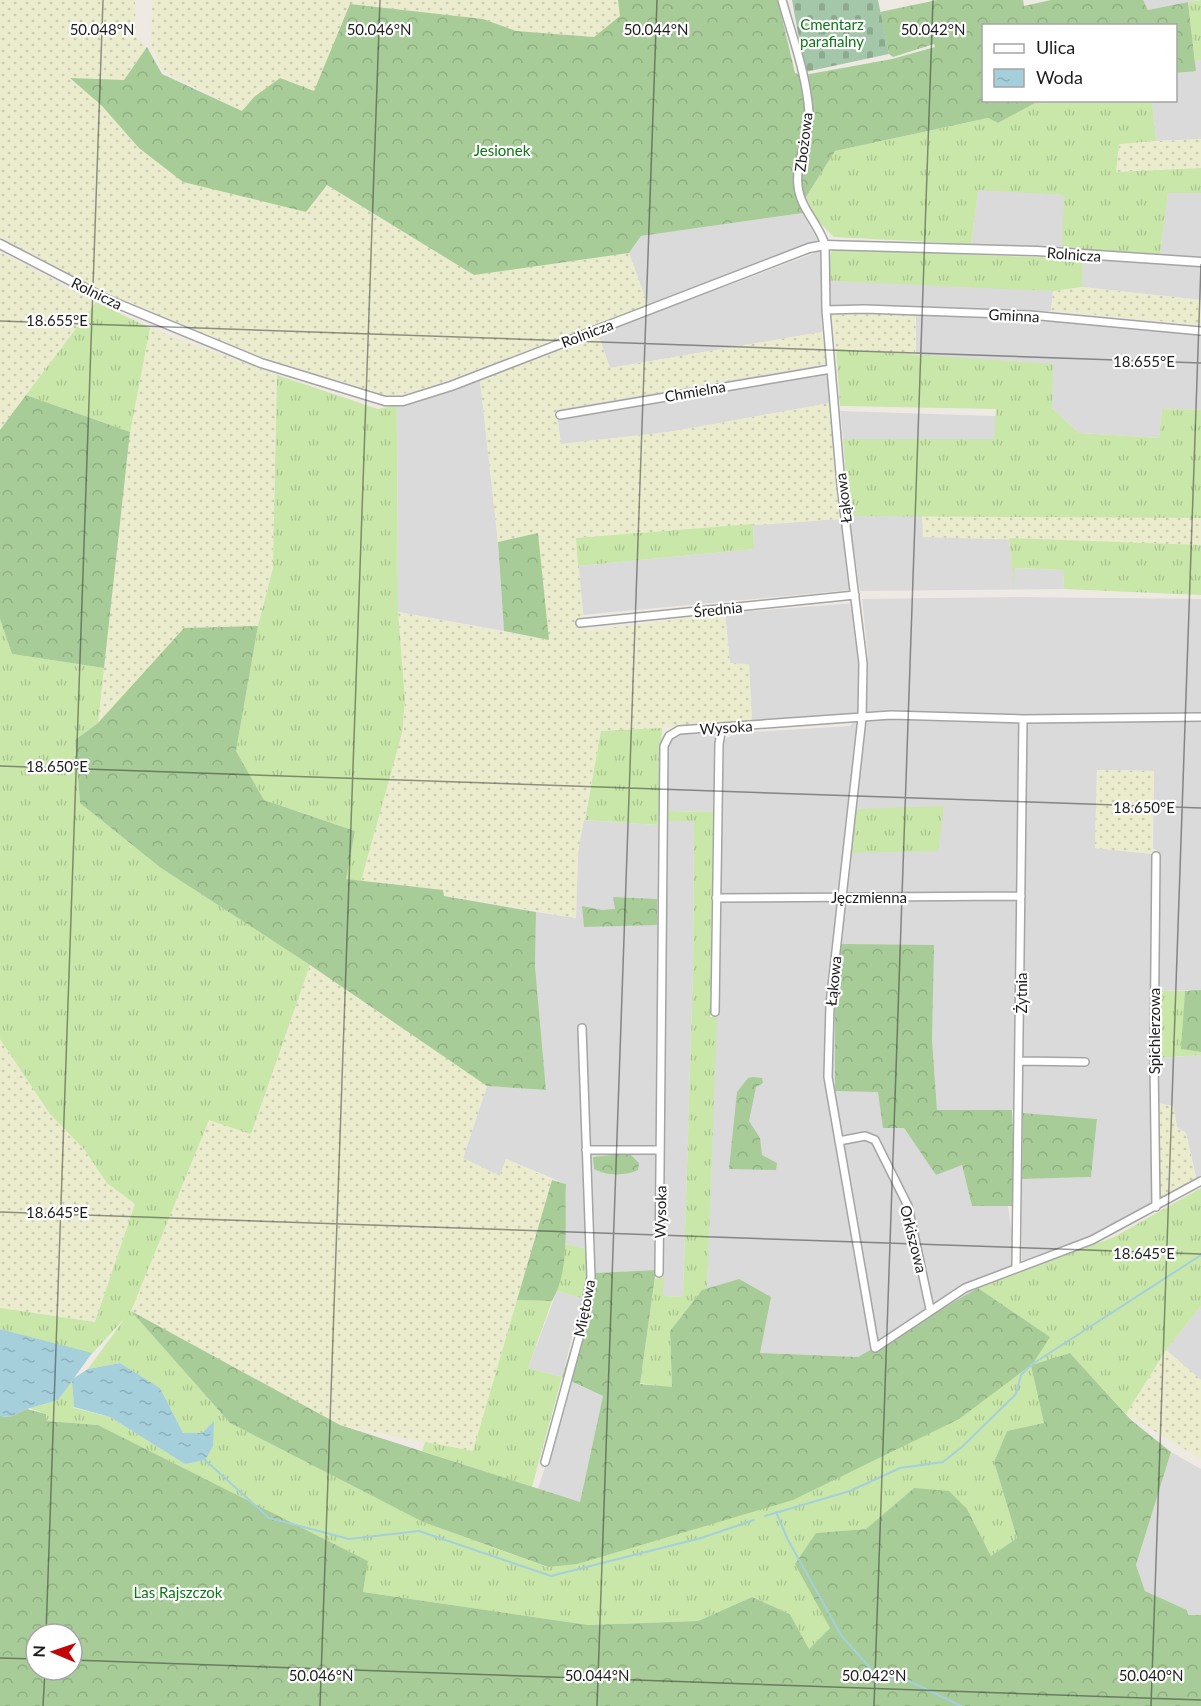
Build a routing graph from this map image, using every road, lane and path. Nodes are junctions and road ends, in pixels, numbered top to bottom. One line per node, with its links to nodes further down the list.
1 (782, 0): 3 (street, Zbożowa)
2 (0, 243): 3 (street, Rolnicza)
3 (825, 245): 4 (street, Rolnicza); 5 (street, Łąkowa)
4 (1201, 262)
5 (826, 310): 6 (street, Gminna); 7 (street, Łąkowa)
6 (1201, 331)
7 (831, 369): 8 (street, Chmielna); 9 (street, Łąkowa)
8 (560, 415)
9 (855, 595): 10 (street, Średnia); 12 (street, Łąkowa)
10 (580, 623)
11 (1201, 717): 13 (street, Wysoka)
12 (862, 718): 13 (street, Wysoka); 14 (street, Wysoka); 18 (street, Łąkowa)
13 (1023, 719): 16 (street, Żytnia)
14 (722, 727): 17 (street); 25 (street, Wysoka)
15 (1156, 856): 27 (street, Spichlerzowa)
16 (1021, 896): 18 (street, Jęczmienna); 21 (street, Żytnia)
17 (716, 898): 18 (street, Jęczmienna); 19 (street)
18 (842, 898): 23 (street, Łąkowa)
19 (715, 1012)
20 (582, 1028): 24 (street, Miętowa)
21 (1020, 1061): 22 (street); 28 (street, Żytnia)
22 (1084, 1062)
23 (839, 1141): 30 (street, Orkiszowa); 30 (street, Łąkowa)
24 (586, 1150): 25 (street); 31 (street, Miętowa)
25 (660, 1150): 29 (street, Wysoka)
26 (1201, 1181): 27 (street, Łąkowa)
27 (1156, 1207): 28 (street, Łąkowa)
28 (1016, 1267): 30 (street, Łąkowa)
29 (659, 1273)
30 (930, 1309)
31 (545, 1462)

